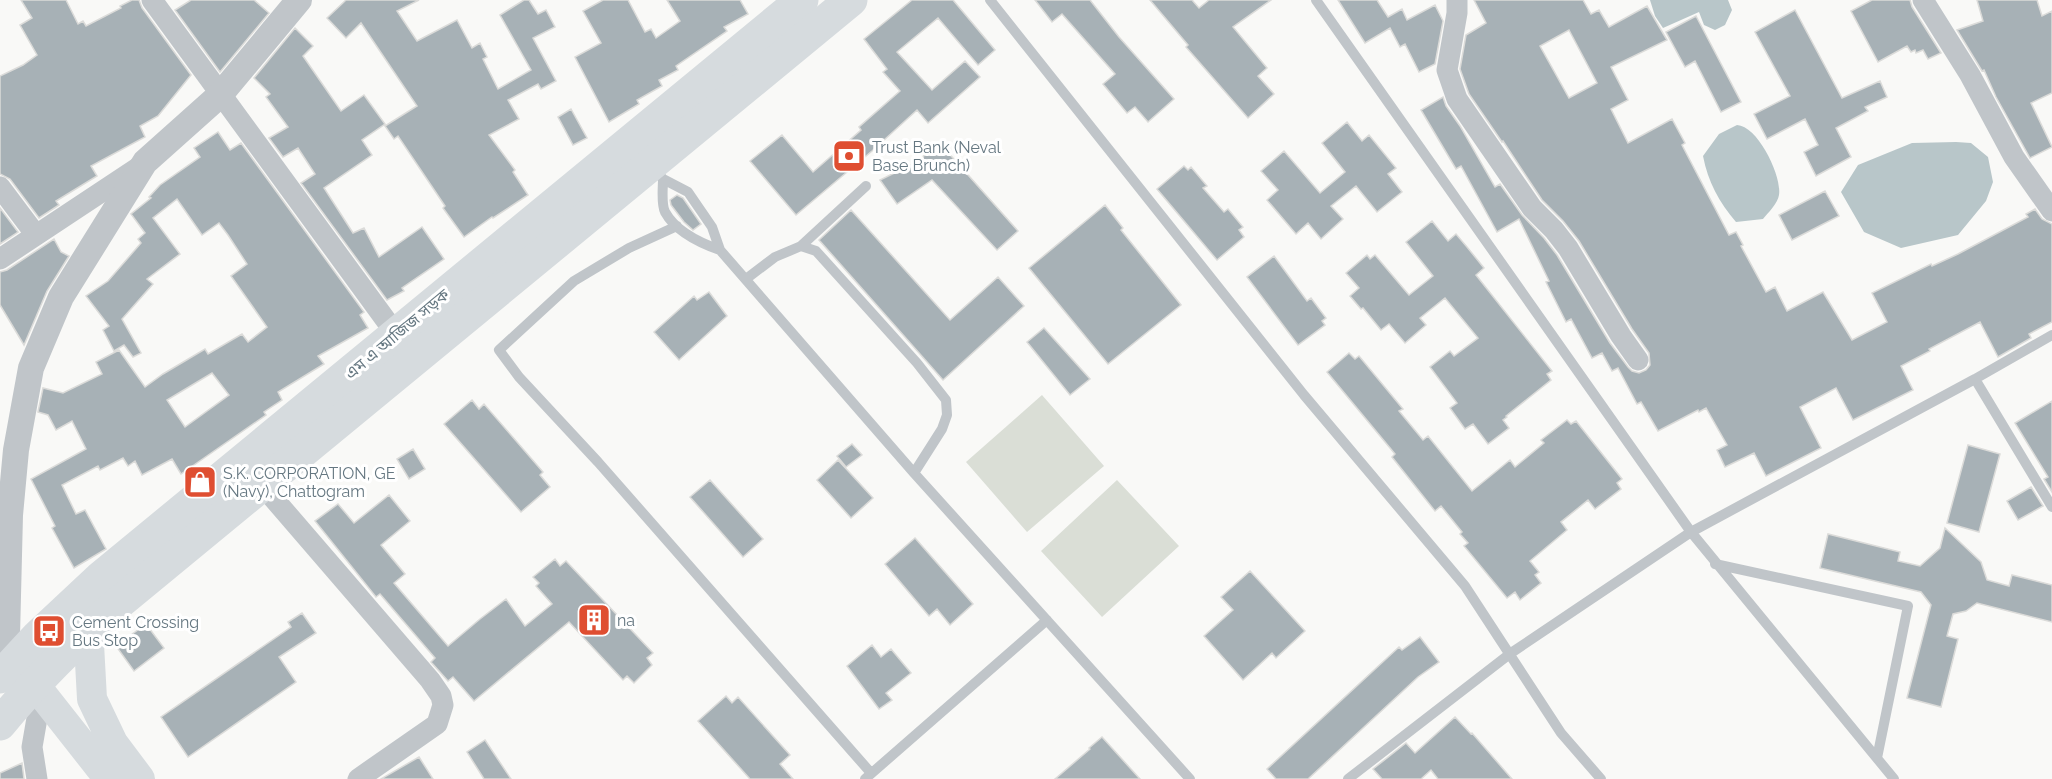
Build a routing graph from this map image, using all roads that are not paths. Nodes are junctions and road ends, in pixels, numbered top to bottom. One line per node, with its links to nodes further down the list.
1 (152, 0): 11 (street)
2 (299, 0): 11 (street)
3 (802, 0): 12 (main road, এম এ আজিজ সড়ক)
4 (819, 0): 38 (main road)
5 (851, 0): 39 (main road)
6 (867, 0): 12 (main road, এম এ আজিজ সড়ক)
7 (990, 0): 35 (lane)
8 (1316, 0): 31 (lane)
9 (1457, 0): 25 (street)
10 (1923, 0): 16 (street)
11 (220, 95): 13 (street); 23 (street)
12 (647, 160): 17 (lane); 20 (lane); 23 (main road, এম এ আজিজ সড়ক); 28 (main road, এম এ আজিজ সড়ক)
13 (146, 162): 18 (street); 30 (street)
14 (866, 186): 19 (lane)
15 (0, 187): 18 (street)
16 (2052, 210)
17 (677, 226): 20 (lane); 42 (lane)
18 (36, 235): 21 (street)
19 (801, 246): 22 (lane); 27 (lane)
20 (720, 250): 22 (lane)
21 (0, 259)
22 (746, 279): 27 (lane)
23 (396, 334): 36 (main road, এম এ আজিজ সড়ক)
24 (2052, 335): 26 (lane)
25 (1638, 360)
26 (1975, 379): 29 (lane); 31 (lane)
27 (914, 473): 33 (lane)
28 (268, 492): 34 (main road, এম এ আজিজ সড়ক); 46 (street)
29 (2052, 507)
30 (5, 509): 36 (street)
31 (1691, 532): 32 (lane); 35 (lane)
32 (1715, 564): 41 (lane); 41 (lane)
33 (1047, 620): 42 (lane); 47 (lane)
34 (89, 644): 37 (main road, এম এ আজিজ সড়ক); 45 (main road)
35 (1511, 653): 48 (lane); 49 (lane)
36 (8, 669): 37 (main road)
37 (41, 694): 40 (main road, এম এ আজিজ সড়ক); 43 (street); 44 (main road)
38 (0, 695)
39 (0, 724)
40 (0, 738)
41 (1877, 758): 50 (lane)
42 (868, 776)
43 (37, 779)
44 (109, 779)
45 (140, 779)
46 (358, 779)
47 (1190, 779)
48 (1348, 779)
49 (1601, 779)
50 (1894, 779)

